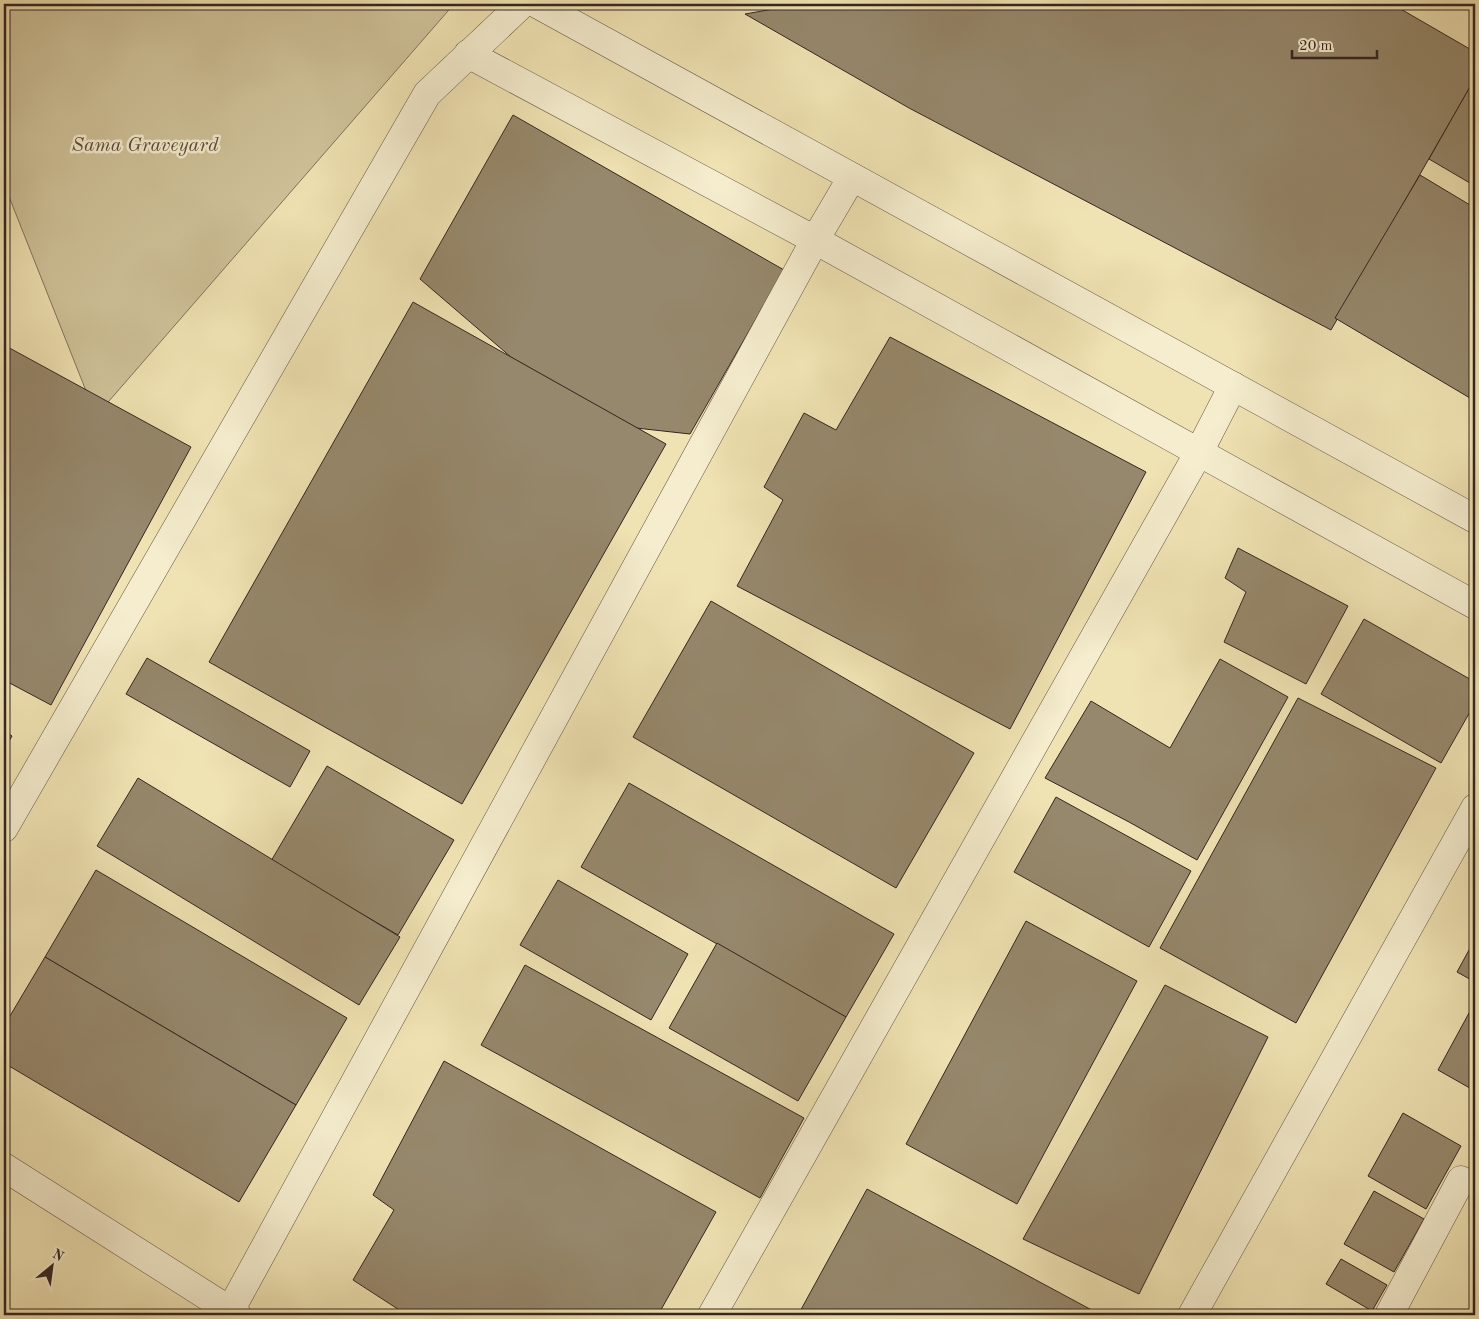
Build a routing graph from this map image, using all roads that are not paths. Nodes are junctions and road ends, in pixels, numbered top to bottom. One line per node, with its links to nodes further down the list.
1 (522, 4): 3 (street)
2 (537, 4): 4 (street)
3 (468, 54): 5 (street); 11 (street)
4 (852, 177): 5 (street); 6 (street)
5 (816, 240): 7 (street); 14 (street)
6 (1232, 386): 7 (street); 8 (street)
7 (1199, 452): 9 (street); 15 (street)
8 (1475, 519)
9 (1475, 605)
10 (1475, 808): 16 (street)
11 (4, 828)
12 (4, 1167): 14 (street)
13 (1461, 1180): 17 (street)
14 (233, 1313)
15 (712, 1315)
16 (1192, 1315)
17 (1389, 1315)

